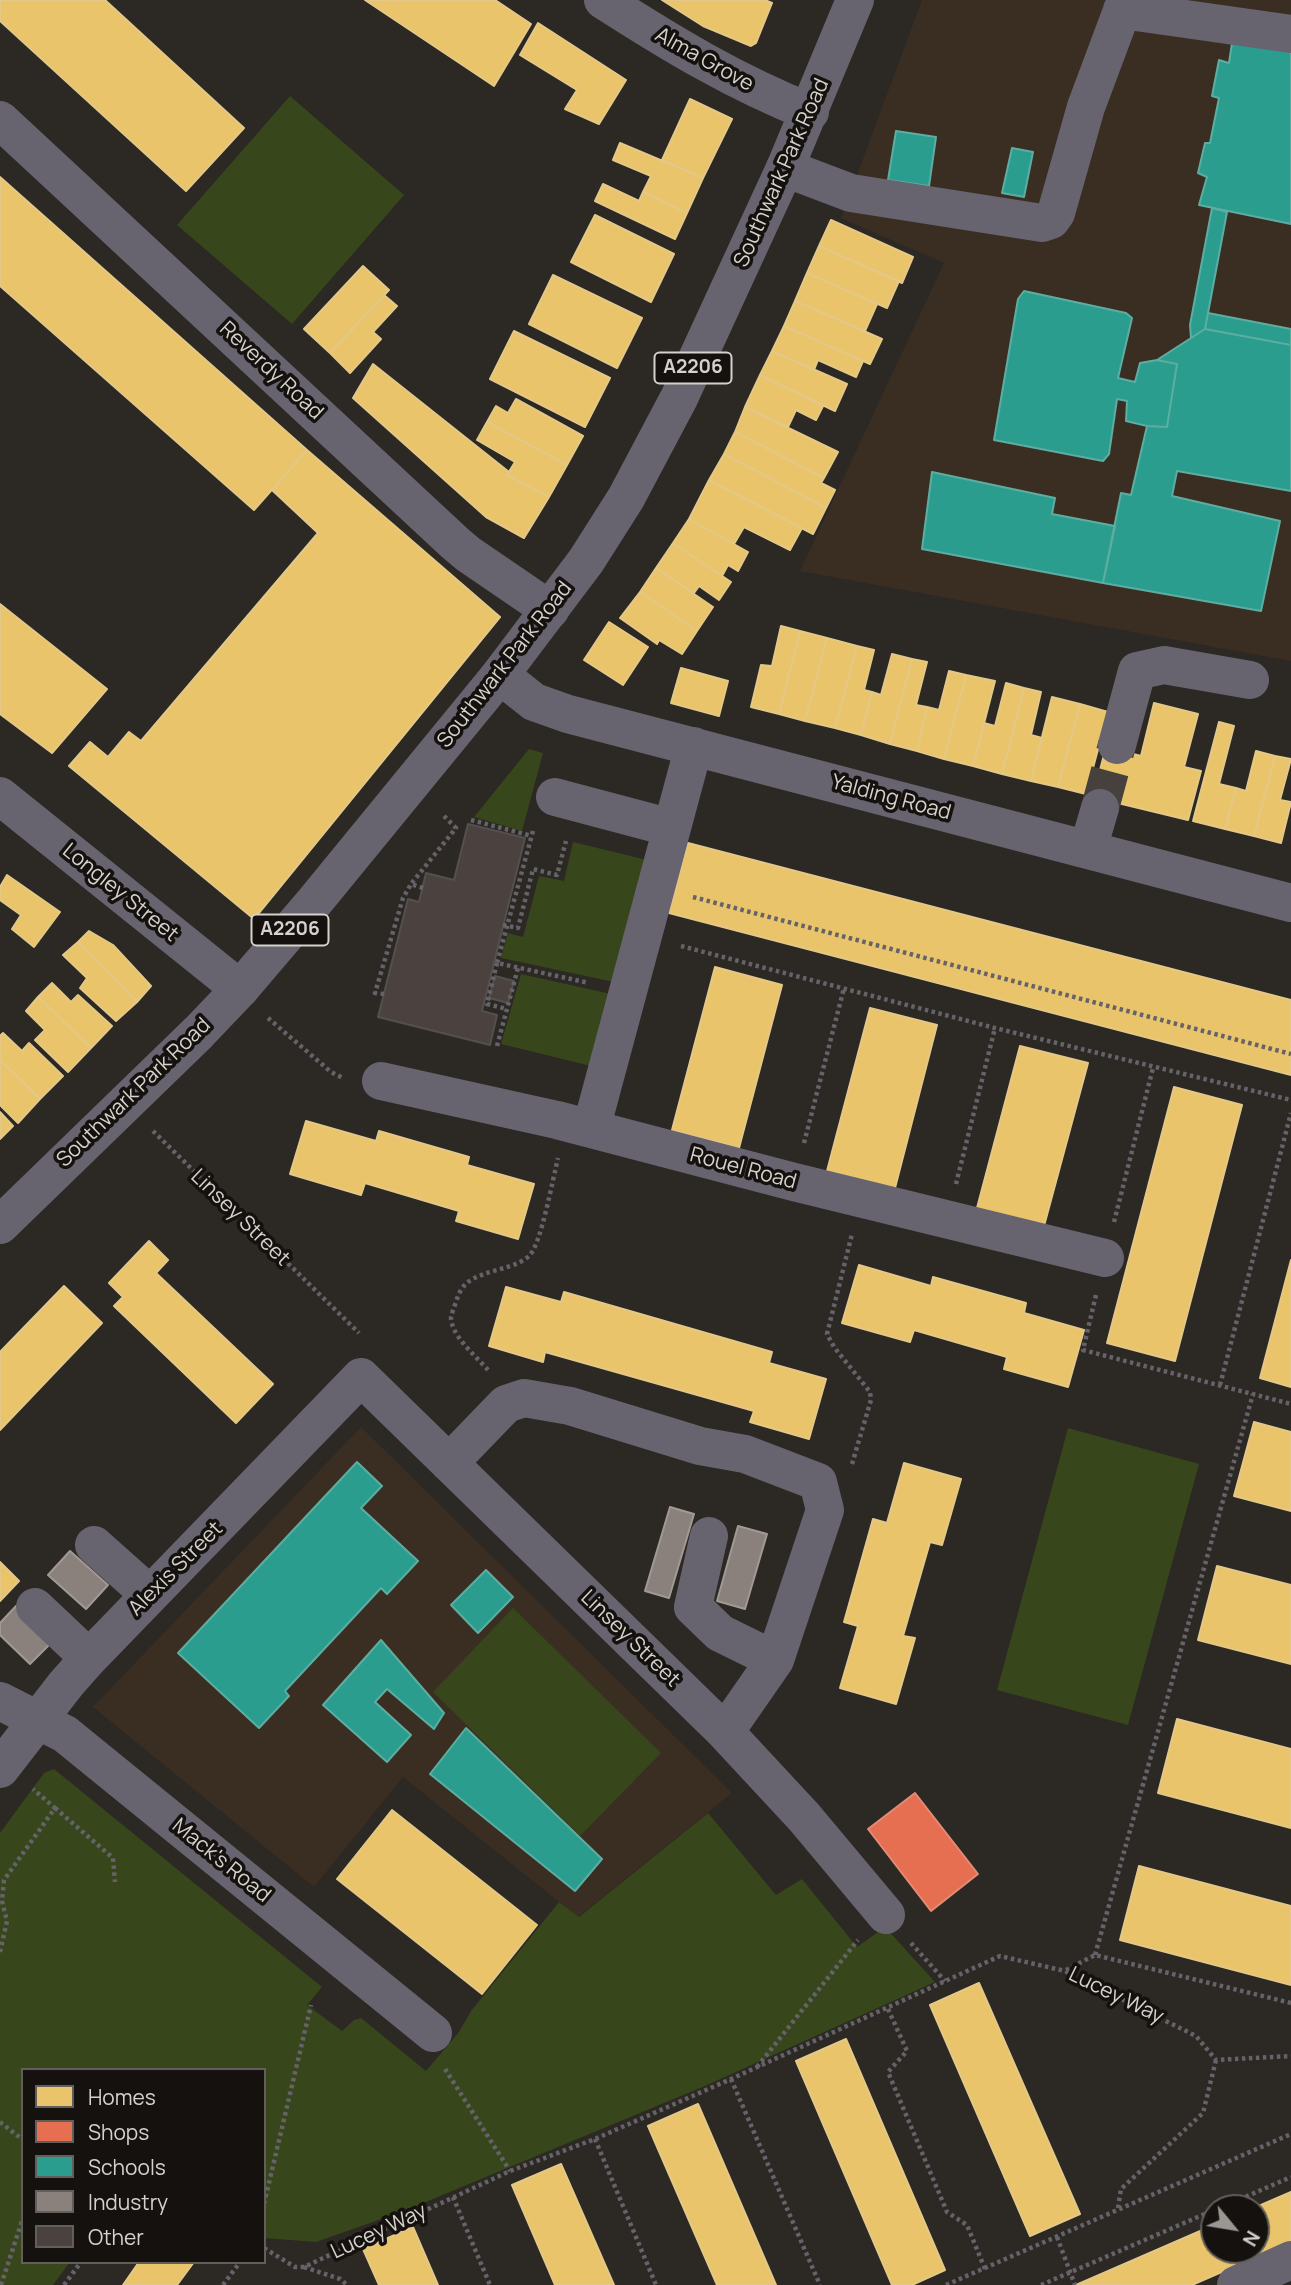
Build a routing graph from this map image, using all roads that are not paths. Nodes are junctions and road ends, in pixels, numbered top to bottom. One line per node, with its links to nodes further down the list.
1 (603, 0): 5 (street, Alma Grove)
2 (856, 0): 5 (main road, Southwark Park Road / A2206)
3 (1124, 5): 4 (street); 7 (street)
4 (1291, 34)
5 (810, 112): 7 (main road, Southwark Park Road / A2206)
6 (0, 120): 8 (street, Reverdy Road)
7 (785, 168): 8 (main road, Southwark Park Road / A2206)
8 (550, 610): 9 (main road, Southwark Park Road / A2206)
9 (500, 675): 12 (street, Yalding Road); 19 (main road, Southwark Park Road / A2206)
10 (1250, 680): 11 (street)
11 (1117, 745)
12 (694, 746): 16 (street); 17 (street, Yalding Road)
13 (0, 796): 19 (street, Longley Street)
14 (555, 797): 16 (street)
15 (1100, 808): 17 (street)
16 (671, 828): 21 (street)
17 (1088, 849): 18 (street, Yalding Road)
18 (1291, 903)
19 (240, 989): 22 (main road, Southwark Park Road / A2206)
20 (381, 1081): 21 (street, Rouel Road)
21 (591, 1129): 23 (street, Rouel Road)
22 (0, 1225)
23 (1105, 1258)
24 (361, 1377): 25 (street, Linsey Street); 28 (street, Alexis Street)
25 (449, 1463): 31 (street); 34 (street, Linsey Street)
26 (709, 1536): 31 (street)
27 (94, 1545): 28 (street)
28 (150, 1595): 30 (street, Alexis Street)
29 (35, 1607): 30 (street)
30 (89, 1658): 33 (street, Alexis Street)
31 (775, 1660): 34 (street)
32 (0, 1701): 33 (street, Mack's Road)
33 (39, 1719): 35 (street, Alexis Street); 37 (street, Mack's Road)
34 (725, 1732): 36 (street, Linsey Street)
35 (15, 1778)
36 (886, 1915)
37 (437, 2047)
38 (1291, 2260): 39 (street)
39 (1236, 2285)

